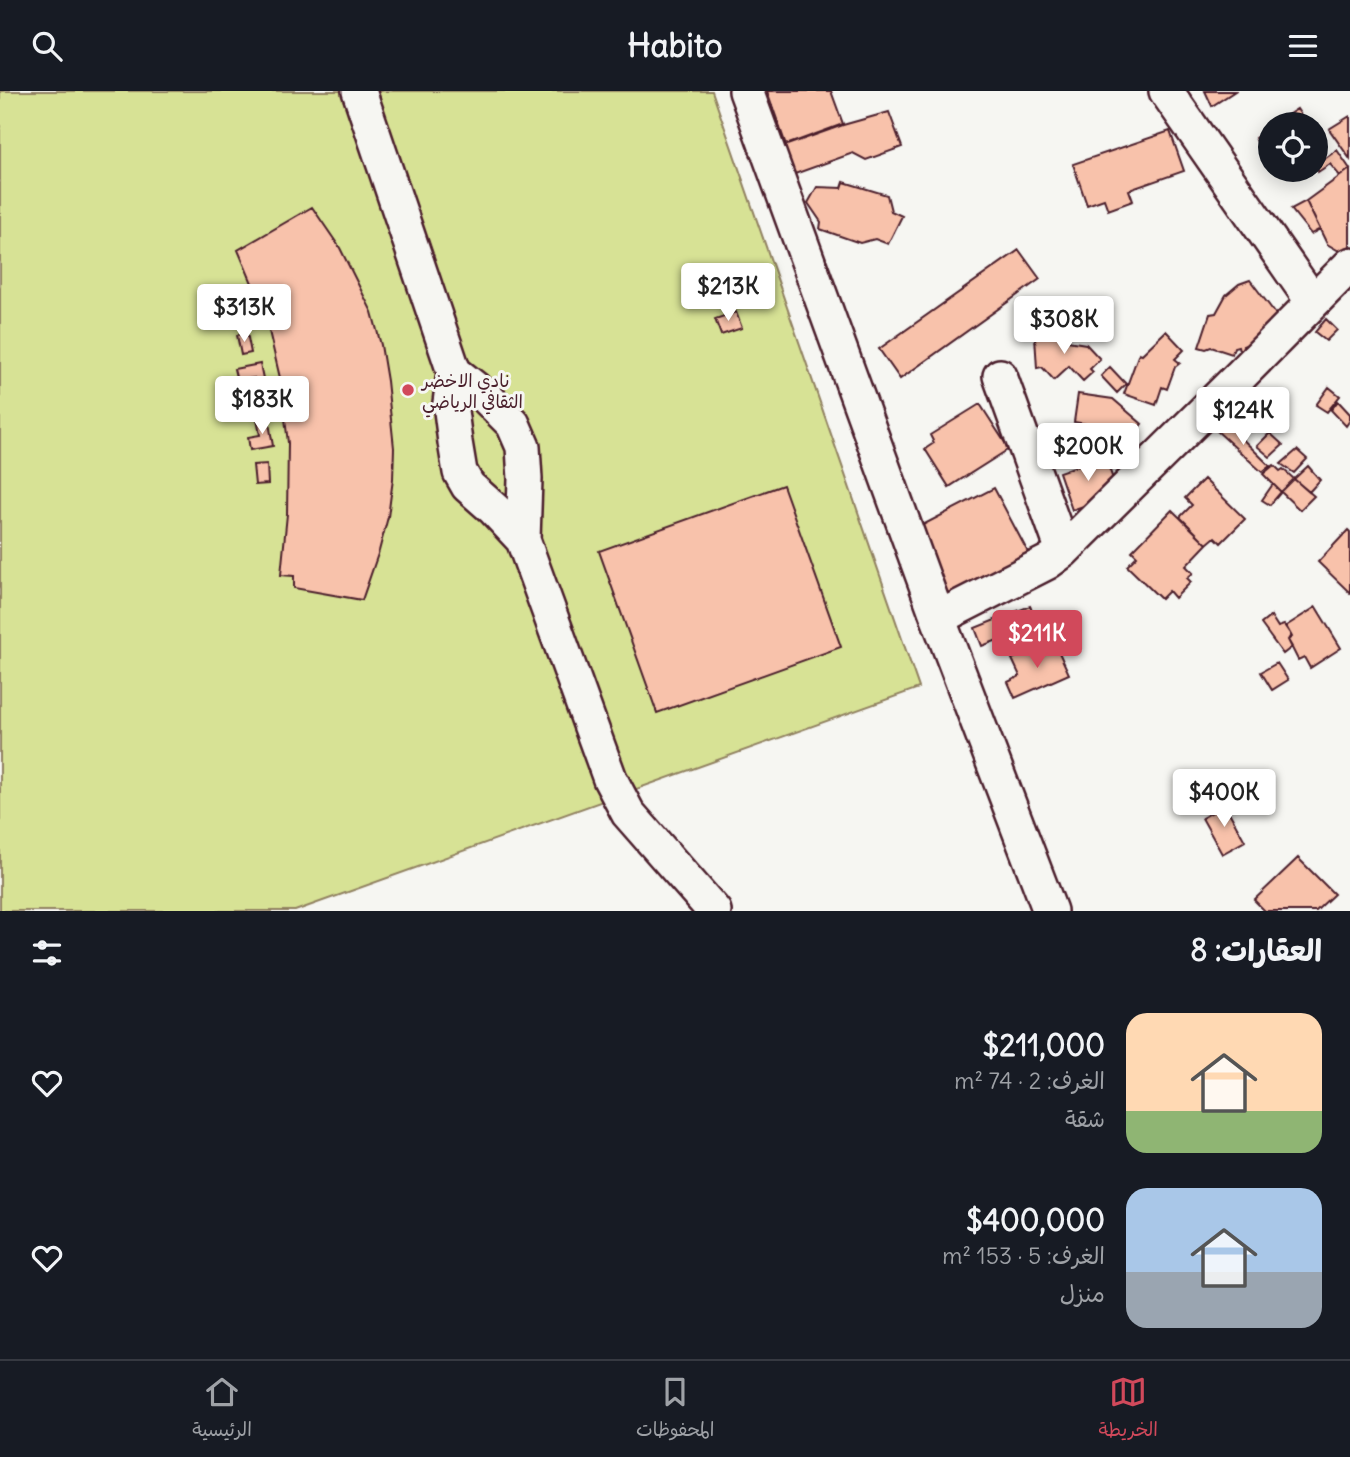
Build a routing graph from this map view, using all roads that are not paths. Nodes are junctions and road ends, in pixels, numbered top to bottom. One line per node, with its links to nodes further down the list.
1 (359, 91): 6 (street)
2 (746, 91): 10 (street)
3 (1166, 91): 5 (street)
4 (1350, 265): 5 (street)
5 (1313, 302): 9 (street)
6 (453, 372): 8 (street); 8 (street)
7 (1000, 376): 9 (street)
8 (523, 540): 11 (street)
9 (1063, 551): 10 (street)
10 (938, 618): 12 (street)
11 (714, 911)
12 (1050, 911)

